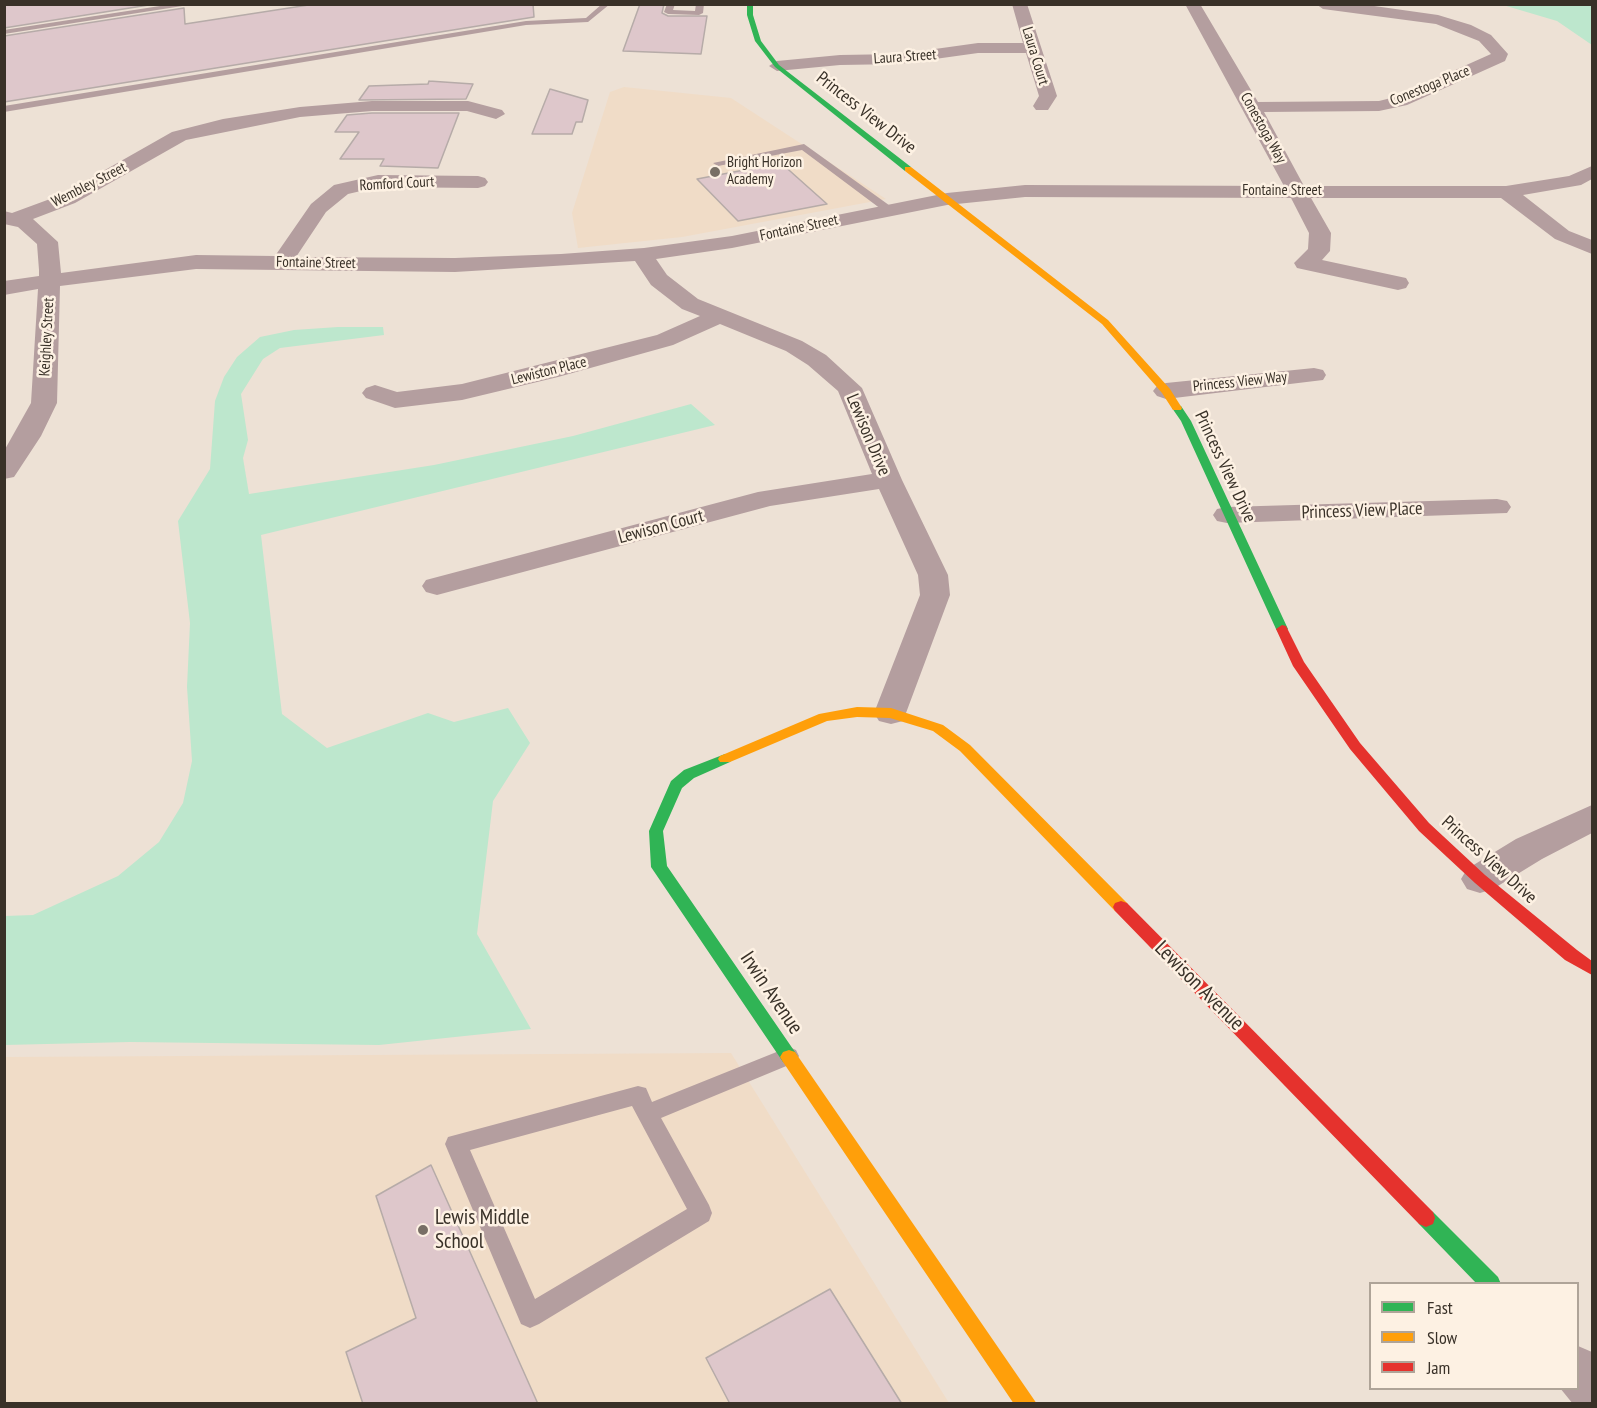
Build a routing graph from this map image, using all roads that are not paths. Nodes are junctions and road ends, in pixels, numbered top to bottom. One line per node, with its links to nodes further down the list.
1 (192, 4): 9 (lane)
2 (607, 4): 14 (lane)
3 (670, 4): 4 (lane)
4 (700, 4)
5 (750, 4): 11 (main road, Princess View Drive)
6 (1019, 4): 10 (street, Laura Court)
7 (1192, 4): 13 (street, Conestoga Way)
8 (1323, 4): 13 (street, Conestoga Place)
9 (4, 32)
10 (1032, 48): 11 (street, Laura Street); 12 (street, Laura Court)
11 (777, 66): 21 (main road, Princess View Drive)
12 (1042, 106)
13 (1252, 107): 19 (street, Conestoga Way)
14 (4, 109)
15 (496, 114): 23 (street, Wembley Street)
16 (718, 163): 22 (lane)
17 (1593, 172): 20 (street, Fontaine Street)
18 (478, 182): 26 (street, Romford Court)
19 (1297, 191): 20 (street, Fontaine Street); 21 (street, Fontaine Street); 28 (street, Conestoga Way)
20 (1506, 192): 24 (street)
21 (947, 199): 22 (street, Fontaine Street); 32 (main road, Princess View Drive)
22 (890, 210): 25 (street, Fontaine Street)
23 (9, 218): 27 (street, Keighley Street)
24 (1592, 248)
25 (644, 254): 26 (street, Fontaine Street); 30 (street, Lewison Drive)
26 (280, 263): 27 (street, Fontaine Street)
27 (50, 281): 29 (street, Fontaine Street); 34 (street, Keighley Street)
28 (1398, 283)
29 (4, 288)
30 (717, 317): 33 (street, Lewiston Place); 35 (street, Lewison Drive)
31 (1314, 375): 32 (street, Princess View Way)
32 (1166, 391): 37 (main road, Princess View Drive)
33 (375, 393)
34 (4, 471)
35 (888, 480): 38 (street, Lewison Court); 39 (street, Lewison Drive)
36 (1497, 507): 37 (street, Princess View Place)
37 (1227, 515): 41 (main road, Princess View Drive)
38 (437, 586)
39 (891, 713): 43 (main road, Irwin Avenue); 45 (main road, Lewison Avenue)
40 (1593, 818): 41 (street)
41 (1480, 879): 42 (main road, Princess View Drive)
42 (1593, 969)
43 (789, 1056): 44 (lane); 48 (main road, Irwin Avenue)
44 (647, 1114): 44 (lane)
45 (1489, 1282)
46 (1579, 1372): 47 (street)
47 (1593, 1387)
48 (1027, 1404)

